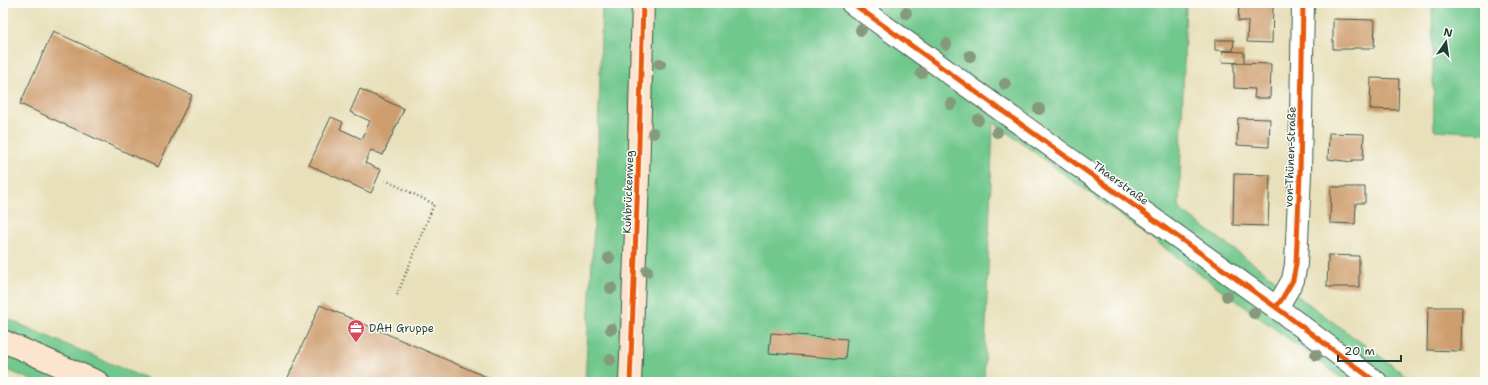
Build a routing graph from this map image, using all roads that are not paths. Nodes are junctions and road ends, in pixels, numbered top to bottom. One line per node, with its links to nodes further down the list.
1 (643, 3): 7 (street, Kuhbrückenweg)
2 (852, 3): 4 (street, Thaerstraße)
3 (1303, 3): 4 (street, von-Thünen-Straße)
4 (1276, 307): 8 (street, Thaerstraße)
5 (3, 341): 6 (street)
6 (98, 382)
7 (630, 382)
8 (1376, 382)

